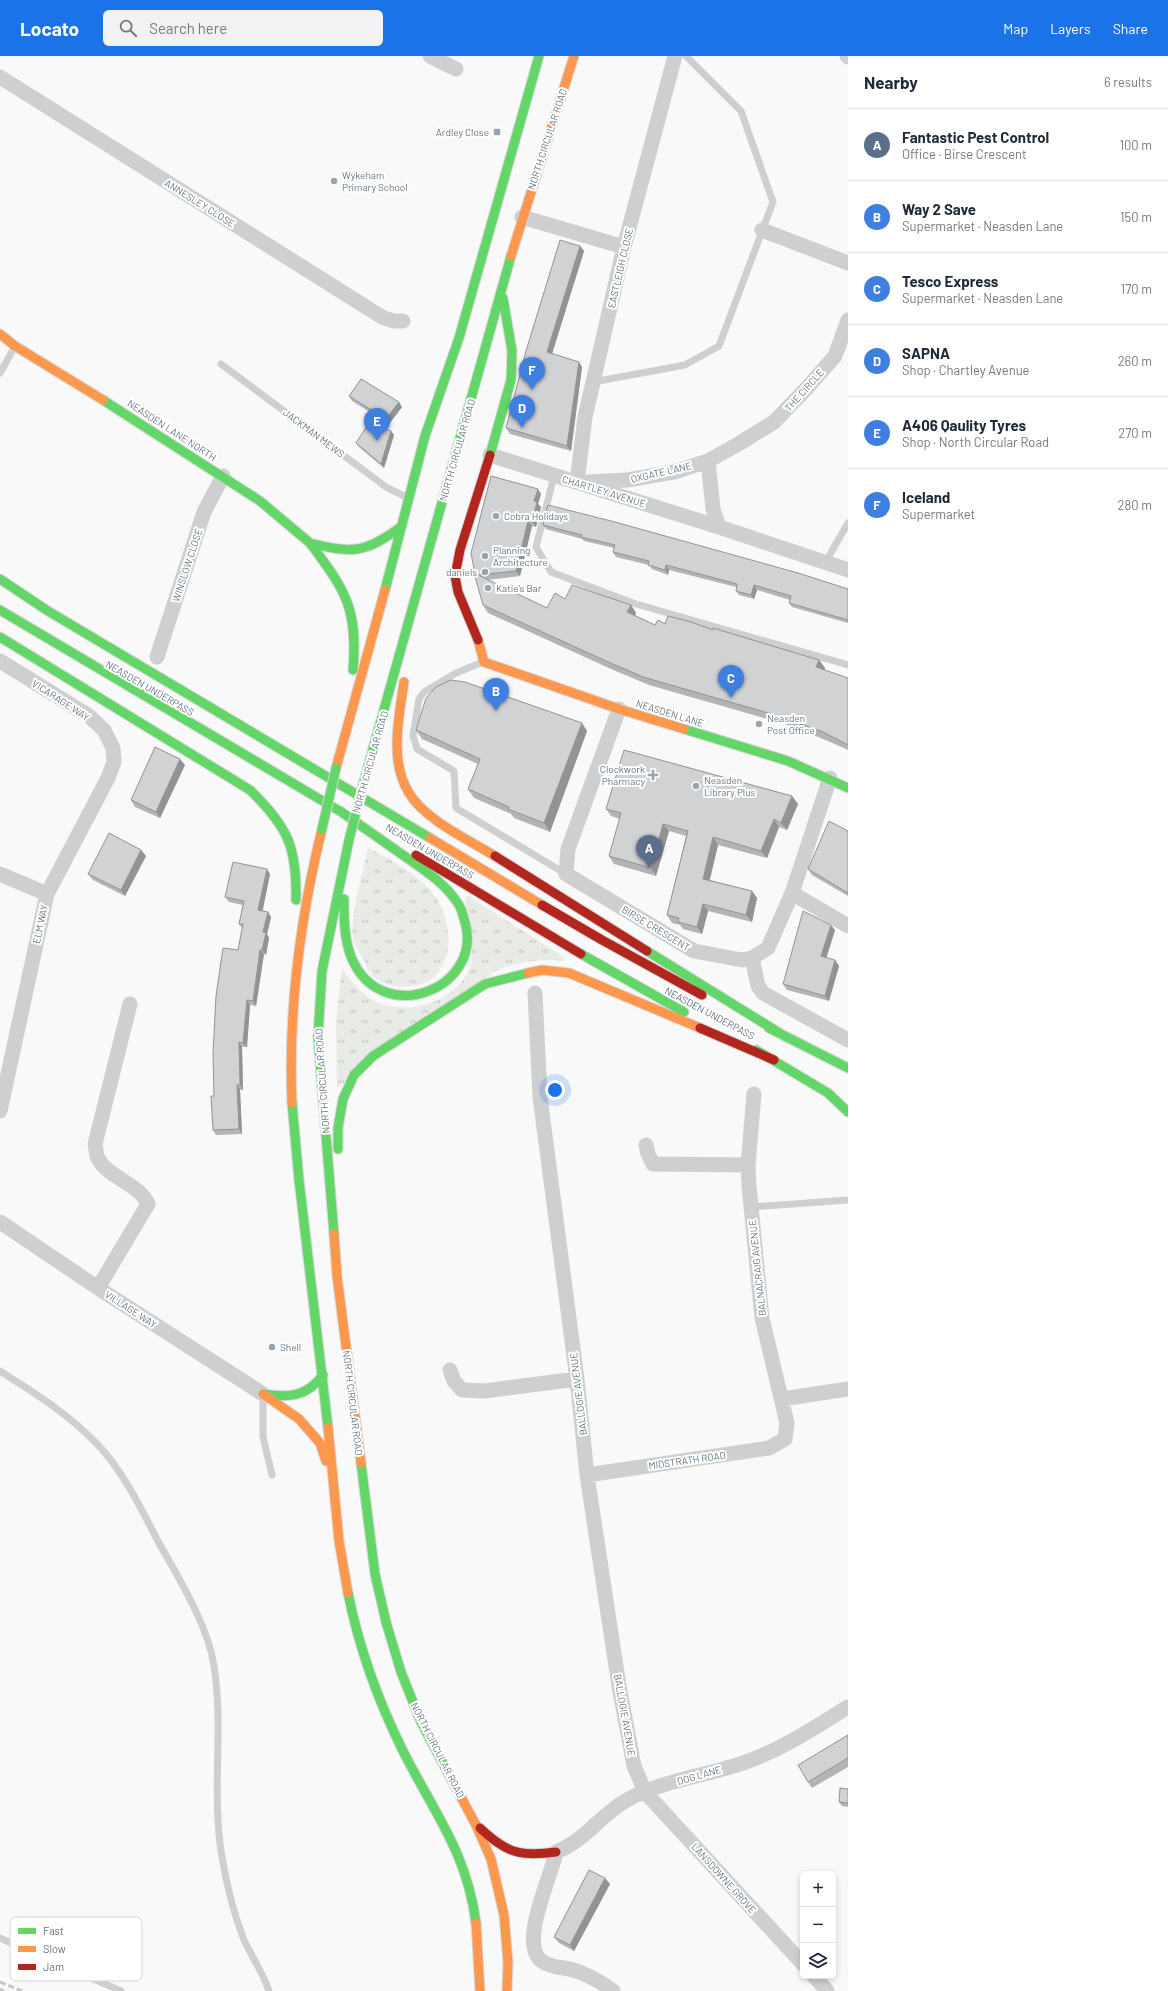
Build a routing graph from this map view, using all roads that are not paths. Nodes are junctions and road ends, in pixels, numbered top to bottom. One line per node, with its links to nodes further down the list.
1 (430, 56): 6 (street)
2 (539, 56): 27 (main road)
3 (574, 56): 8 (main road, NORTH CIRCULAR ROAD)
4 (675, 56): 10 (street, EASTLEIGH CLOSE)
5 (686, 56): 9 (lane)
6 (456, 69)
7 (0, 77): 14 (street, ANNESLEY CLOSE)
8 (522, 217): 10 (street); 12 (main road, NORTH CIRCULAR ROAD)
9 (762, 230): 11 (street); 20 (lane)
10 (624, 247): 20 (street, EASTLEIGH CLOSE)
11 (848, 263)
12 (502, 293): 22 (main road); 33 (main road, NORTH CIRCULAR ROAD)
13 (848, 320): 21 (street, THE CIRCLE)
14 (403, 321)
15 (0, 334): 17 (main road, NEASDEN LANE NORTH)
16 (0, 344): 17 (main road, NEASDEN LANE NORTH)
17 (15, 346): 19 (lane); 24 (main road, NEASDEN LANE NORTH)
18 (221, 364): 27 (lane, JACKMAN MEWS)
19 (0, 373)
20 (593, 382): 26 (street, EASTLEIGH CLOSE)
21 (740, 443): 23 (street, OXGATE LANE)
22 (490, 455): 25 (street, CHARTLEY AVENUE); 40 (main road)
23 (708, 461): 26 (street, OXGATE LANE); 30 (street)
24 (223, 476): 31 (main road, NEASDEN LANE NORTH); 38 (street, WINSLOW CLOSE)
25 (554, 476): 26 (street, CHARTLEY AVENUE); 41 (lane)
26 (577, 482): 30 (street, CHARTLEY AVENUE)
27 (410, 499): 29 (main road)
28 (848, 523): 32 (lane)
29 (402, 526): 31 (main road); 43 (main road)
30 (719, 527): 32 (street, CHARTLEY AVENUE)
31 (310, 543): 43 (main road)
32 (825, 563): 34 (street, CHARTLEY AVENUE)
33 (425, 569): 48 (main road, NORTH CIRCULAR ROAD, bridge); 58 (main road)
34 (848, 570)
35 (0, 579): 58 (main road, NEASDEN UNDERPASS)
36 (0, 610): 47 (main road, NEASDEN UNDERPASS)
37 (0, 637): 57 (main road)
38 (157, 657)
39 (0, 661): 44 (street, VICARAGE WAY)
40 (484, 662): 42 (main road, NEASDEN LANE); 50 (lane)
41 (848, 665)
42 (619, 709): 45 (main road, NEASDEN LANE); 50 (street)
43 (345, 733): 57 (main road, bridge)
44 (113, 748): 52 (street, ELM WAY)
45 (830, 778): 46 (main road, NEASDEN LANE); 51 (street)
46 (848, 788)
47 (340, 811): 48 (main road); 60 (main road, NEASDEN UNDERPASS)
48 (344, 861): 70 (main road, NORTH CIRCULAR ROAD)
49 (0, 874): 52 (street)
50 (566, 874): 54 (street, BIRSE CRESCENT)
51 (792, 893): 53 (street); 54 (street)
52 (47, 894): 63 (street, ELM WAY)
53 (848, 926)
54 (752, 958): 59 (street)
55 (535, 993): 75 (street, BALLOGIE AVENUE)
56 (130, 1004): 71 (street)
57 (292, 1005): 74 (main road)
58 (786, 1037): 61 (main road, NEASDEN UNDERPASS)
59 (848, 1040)
60 (774, 1060): 64 (main road, NEASDEN UNDERPASS); 70 (main road)
61 (848, 1068)
62 (754, 1094): 66 (street, BALNACRAIG AVENUE)
63 (0, 1112)
64 (848, 1112)
65 (646, 1146): 66 (street)
66 (748, 1165): 68 (street, BALNACRAIG AVENUE)
67 (848, 1200): 68 (lane)
68 (751, 1207): 78 (street, BALNACRAIG AVENUE)
69 (0, 1222): 71 (street, VILLAGE WAY)
70 (337, 1276): 85 (main road, NORTH CIRCULAR ROAD)
71 (98, 1288): 77 (street, VILLAGE WAY)
72 (450, 1370): 75 (street)
73 (0, 1371): 93 (lane)
74 (323, 1375): 77 (main road); 82 (main road)
75 (577, 1380): 81 (street, BALLOGIE AVENUE)
76 (848, 1389): 78 (street)
77 (262, 1394): 80 (lane); 82 (main road)
78 (782, 1399): 79 (street, BALNACRAIG AVENUE)
79 (785, 1439): 81 (street, MIDSTRATH ROAD)
80 (272, 1475)
81 (587, 1475): 84 (street, BALLOGIE AVENUE)
82 (332, 1480): 94 (main road)
83 (848, 1707): 84 (street, DOG LANE)
84 (645, 1792): 86 (street, DOG LANE); 89 (street, LANSDOWNE GROVE)
85 (476, 1825): 86 (main road); 95 (main road, NORTH CIRCULAR ROAD)
86 (556, 1852): 96 (street)
87 (0, 1938): 88 (lane)
88 (10, 1942)
89 (800, 1961)
90 (817, 1979): 97 (street)
91 (98, 1981): 92 (lane)
92 (121, 1991)
93 (269, 1991)
94 (480, 1991)
95 (507, 1991)
96 (613, 1991)
97 (827, 1991)

